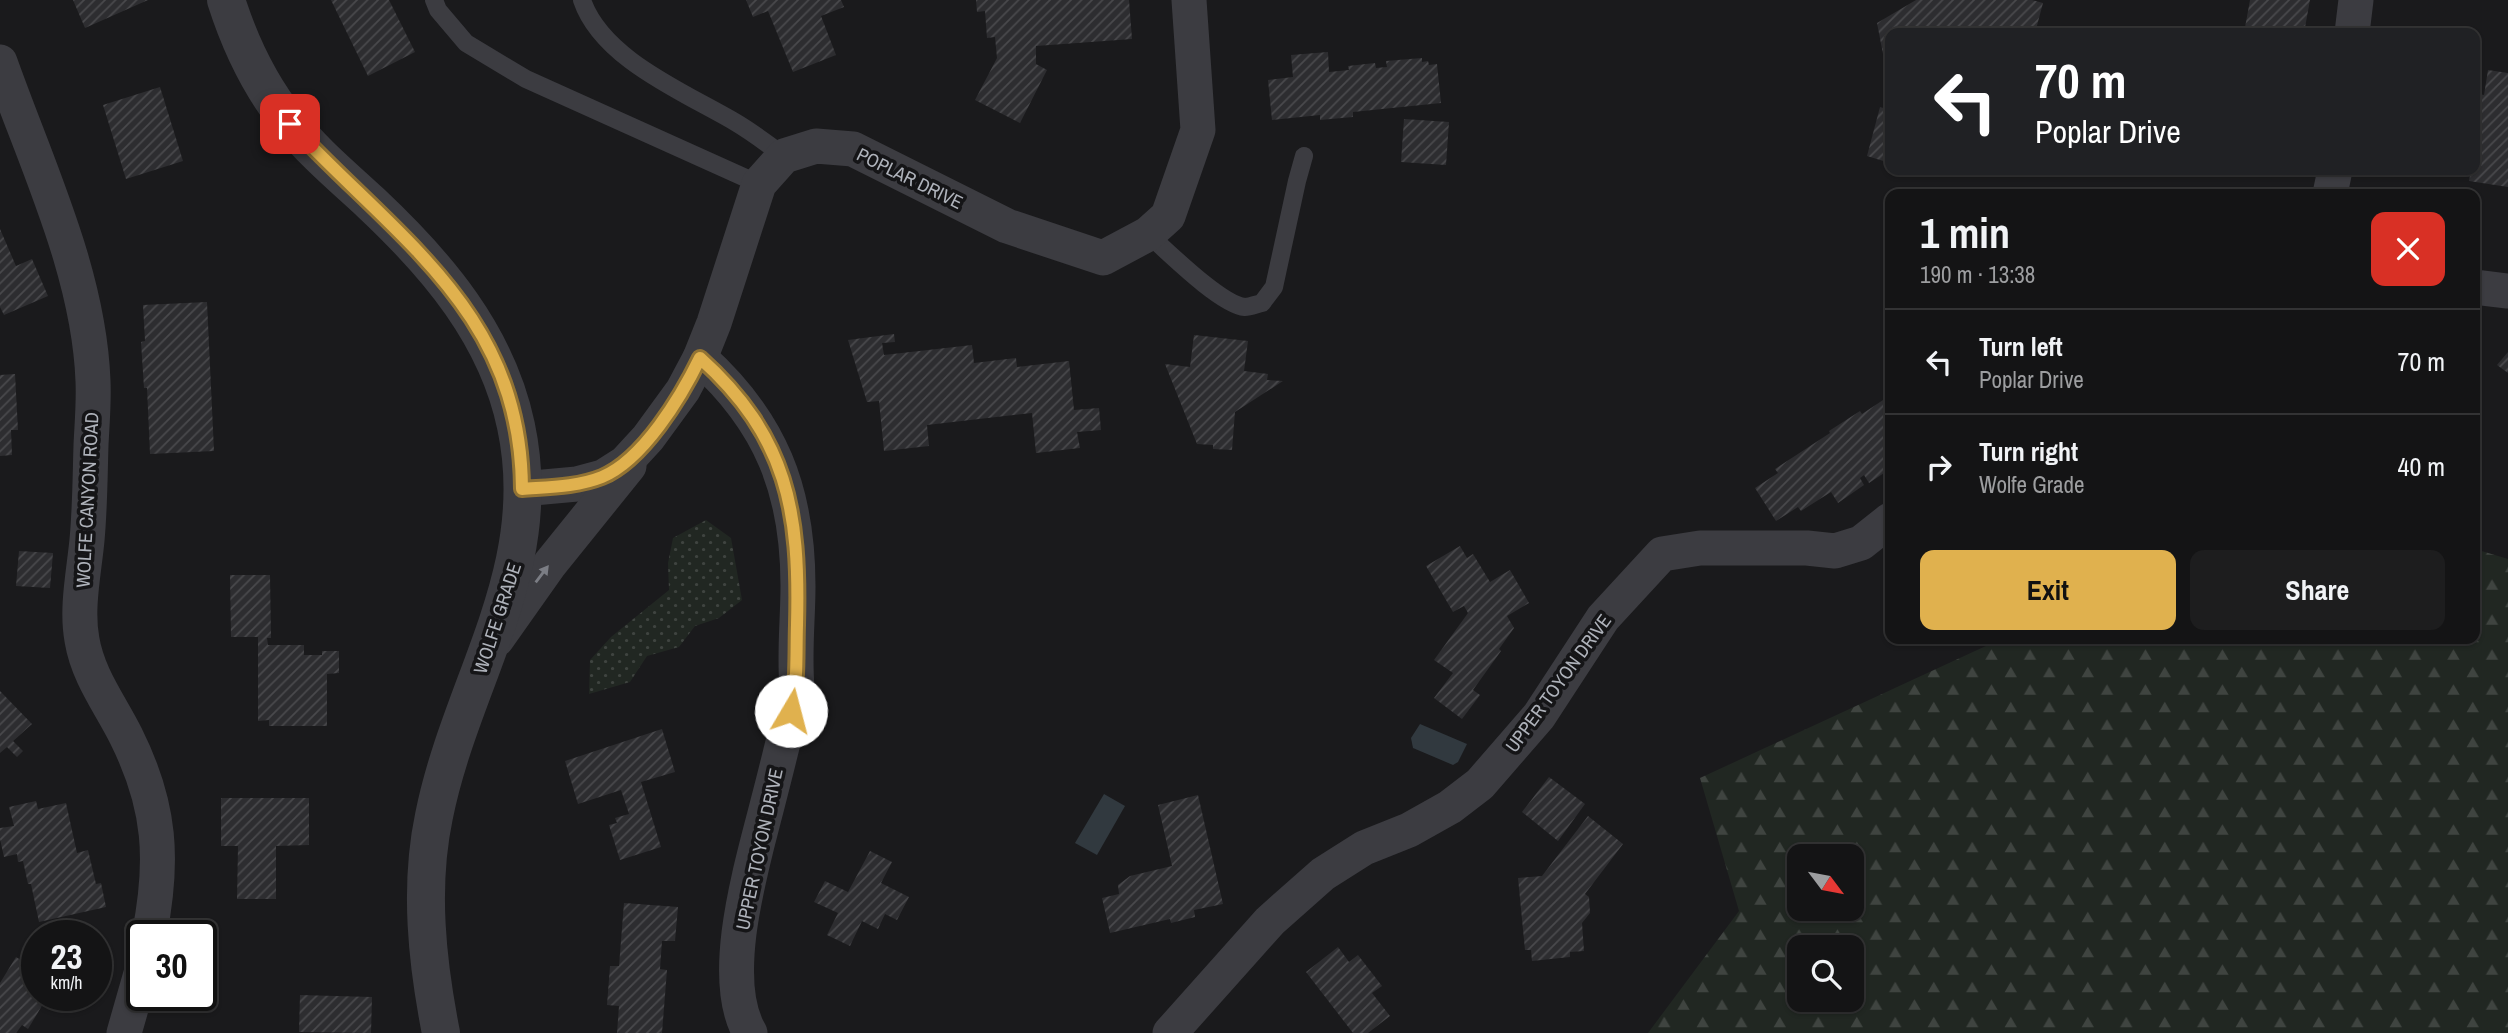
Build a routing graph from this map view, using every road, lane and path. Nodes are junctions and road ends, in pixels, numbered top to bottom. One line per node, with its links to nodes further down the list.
1 (226, 0): 16 (street, WOLFE GRADE)
2 (434, 0): 10 (lane)
3 (582, 0): 8 (lane)
4 (1189, 0): 11 (street, POPLAR DRIVE)
5 (2356, 0): 6 (street)
6 (2353, 28)
7 (0, 62): 19 (street, WOLFE CANYON ROAD)
8 (784, 156): 10 (street); 11 (street, POPLAR DRIVE)
9 (1304, 156): 11 (lane)
10 (759, 184): 14 (street)
11 (1148, 233)
12 (2480, 288): 13 (street)
13 (2508, 291)
14 (700, 358): 15 (street); 23 (street, UPPER TOYON DRIVE)
15 (648, 438): 16 (street); 18 (street, one-way to 15)
16 (522, 489): 18 (street, WOLFE GRADE)
17 (1885, 524): 24 (street, UPPER TOYON DRIVE)
18 (489, 650): 22 (street, WOLFE GRADE)
19 (152, 920)
20 (130, 1011): 21 (street)
21 (124, 1033)
22 (441, 1033)
23 (750, 1033)
24 (1170, 1033)

